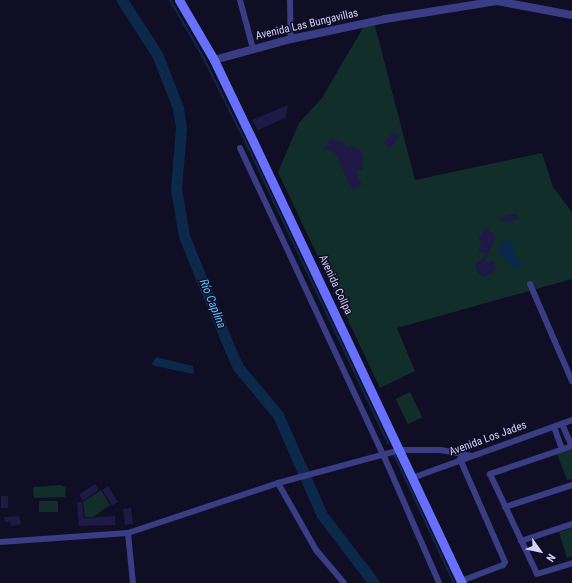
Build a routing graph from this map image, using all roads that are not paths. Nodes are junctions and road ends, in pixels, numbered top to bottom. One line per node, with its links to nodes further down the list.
1 (178, 0): 7 (main road, Avenida Collpa)
2 (240, 0): 6 (street)
3 (290, 0): 5 (street)
4 (572, 15): 5 (street, Avenida Las Bungavillas)
5 (291, 39): 6 (street, Avenida Las Bungavillas)
6 (253, 49): 7 (street, Avenida Las Bungavillas)
7 (214, 60): 16 (main road, Avenida Collpa)
8 (240, 148): 17 (street)
9 (530, 284): 10 (street)
10 (572, 381)
11 (572, 420): 12 (street, Avenida Los Jades)
12 (562, 424): 13 (street, Avenida Los Jades); 14 (street)
13 (554, 427): 15 (street); 18 (street, Avenida Los Jades)
14 (572, 446): 15 (street)
15 (562, 449): 23 (street)
16 (400, 450): 17 (street); 18 (street); 20 (main road, Avenida Collpa)
17 (383, 454): 21 (street); 32 (street)
18 (471, 456): 19 (street, Avenida Los Jades)
19 (460, 459): 20 (street, Avenida Los Jades); 29 (street)
20 (412, 478): 29 (main road, Avenida Collpa)
21 (278, 483): 25 (street); 31 (street)
22 (572, 485): 23 (street)
23 (506, 507): 26 (street)
24 (572, 524): 26 (street)
25 (128, 533): 27 (street); 30 (street)
26 (522, 541): 28 (street)
27 (0, 542)
28 (572, 562)
29 (462, 582)
30 (133, 583)
31 (344, 583)
32 (439, 583)

